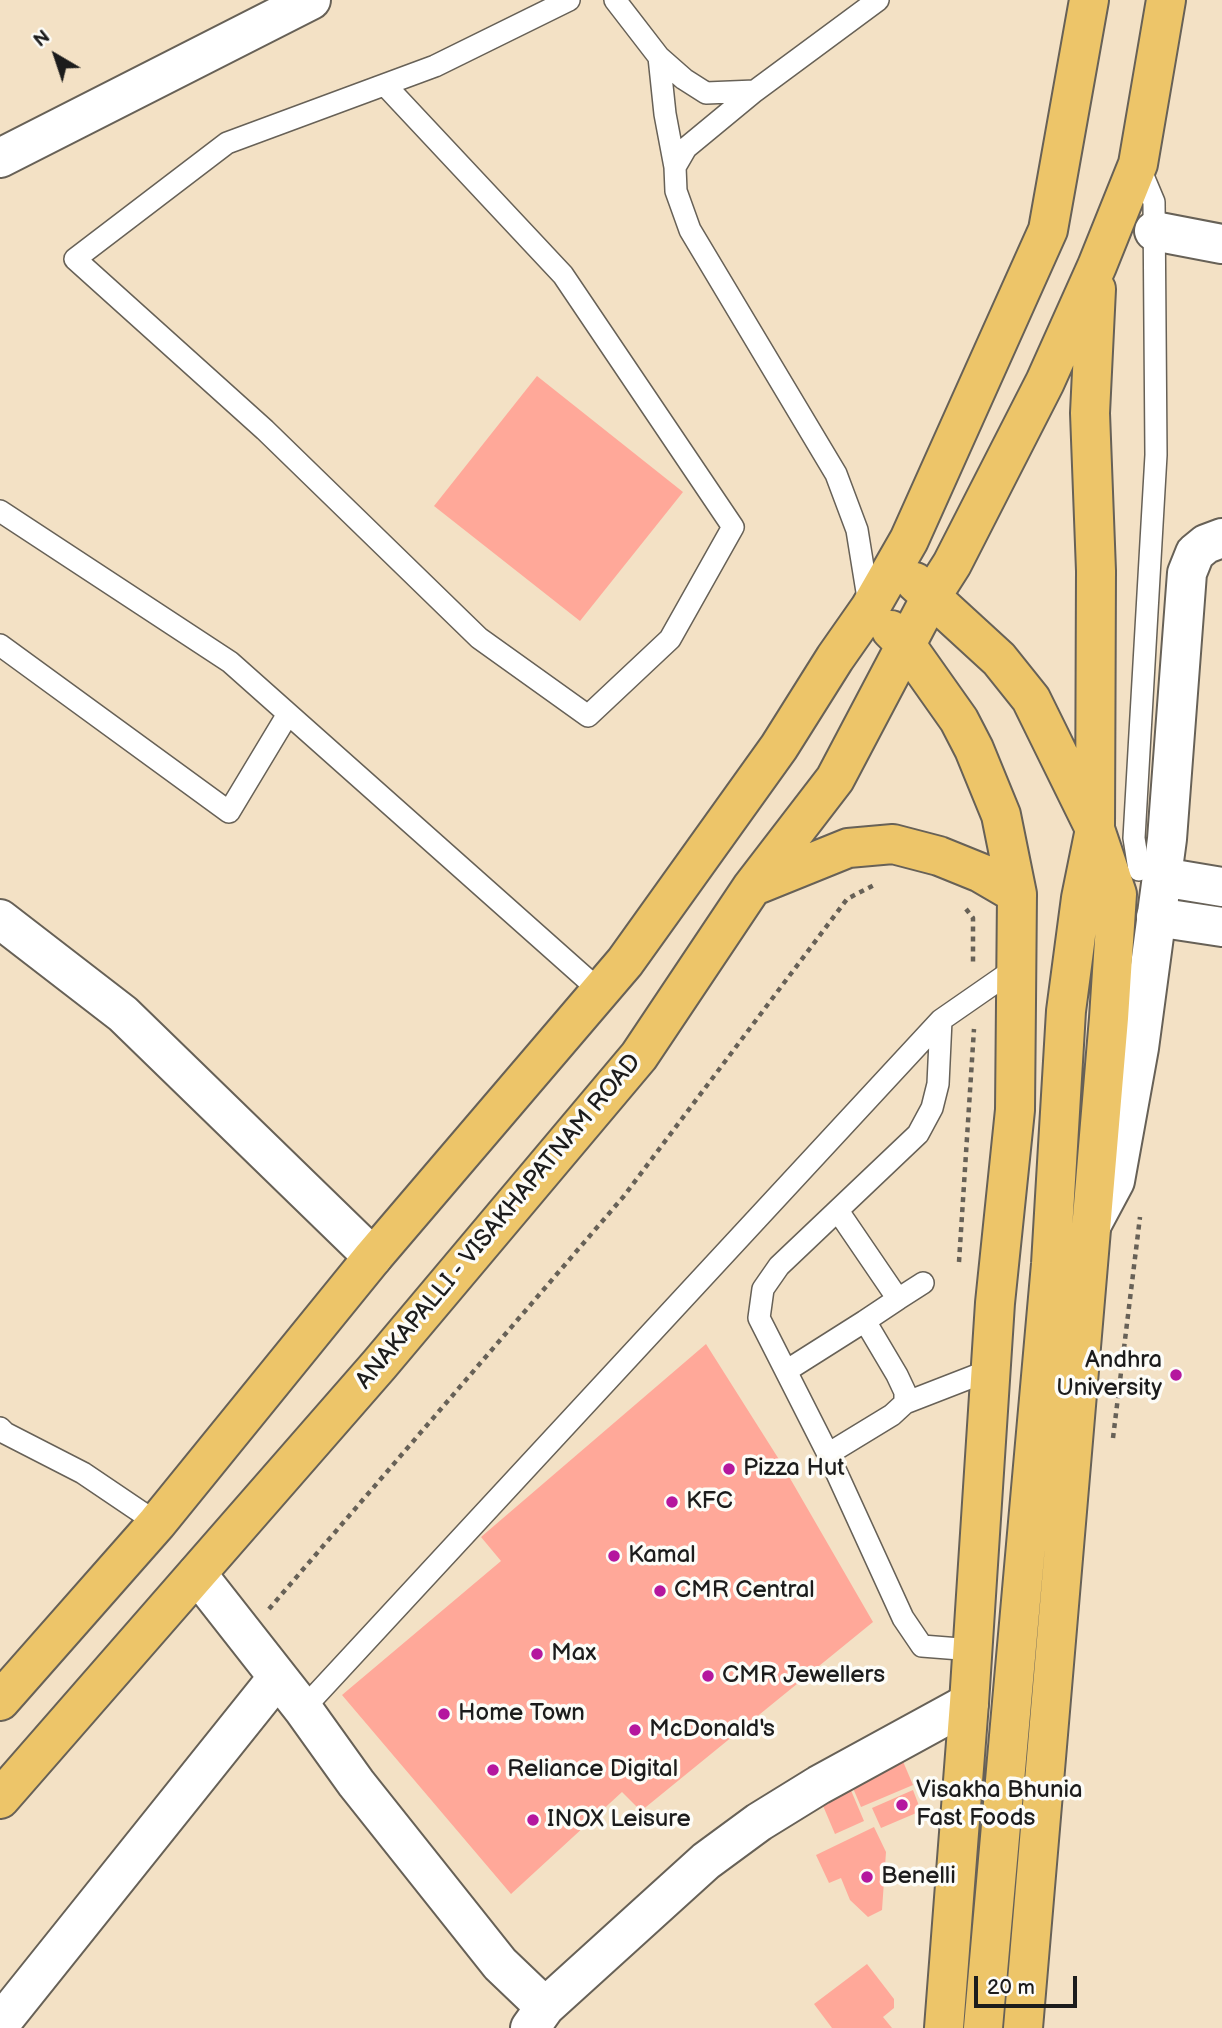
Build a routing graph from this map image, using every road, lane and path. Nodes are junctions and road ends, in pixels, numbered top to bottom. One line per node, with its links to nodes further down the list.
1 (311, 0): 10 (street)
2 (569, 0): 8 (lane)
3 (615, 0): 7 (lane)
4 (878, 0): 9 (lane)
5 (1089, 0): 19 (main road)
6 (1166, 0): 11 (main road, ANAKAPALLI - VISAKHAPATNAM ROAD)
7 (659, 57): 9 (lane); 12 (lane)
8 (385, 85): 8 (lane)
9 (755, 91): 12 (lane)
10 (0, 158)
11 (1138, 164): 13 (lane); 15 (main road, ANAKAPALLI - VISAKHAPATNAM ROAD)
12 (675, 167): 17 (lane)
13 (1154, 231): 14 (street); 26 (lane)
14 (1222, 244)
15 (1097, 266): 20 (main road, ANAKAPALLI - VISAKHAPATNAM ROAD); 25 (main road)
16 (0, 511): 24 (lane)
17 (858, 530): 19 (lane); 21 (lane)
18 (1222, 538): 26 (street)
19 (894, 564): 20 (main road); 21 (main road)
20 (931, 597): 23 (main road, ANAKAPALLI - VISAKHAPATNAM ROAD); 25 (main road)
21 (870, 608): 23 (main road); 34 (main road)
22 (0, 645): 24 (lane)
23 (906, 645): 27 (main road, ANAKAPALLI - VISAKHAPATNAM ROAD); 29 (main road)
24 (288, 714): 34 (lane)
25 (1095, 829): 26 (lane); 38 (main road); 60 (main road)
26 (1151, 874): 28 (street); 30 (street)
27 (752, 887): 29 (main road); 50 (main road, ANAKAPALLI - VISAKHAPATNAM ROAD)
28 (1222, 887)
29 (1017, 894): 33 (main road)
30 (1156, 917): 32 (street); 38 (street)
31 (0, 919): 39 (street)
32 (1222, 927)
33 (1016, 968): 35 (lane); 43 (main road)
34 (600, 992): 39 (main road)
35 (941, 1020): 37 (lane); 55 (lane)
36 (1141, 1206): 47 (path)
37 (838, 1211): 41 (lane); 44 (lane)
38 (1092, 1224): 61 (main road)
39 (373, 1257): 49 (main road)
40 (923, 1283): 41 (lane)
41 (898, 1299): 42 (lane)
42 (865, 1321): 44 (lane); 45 (lane)
43 (990, 1370): 45 (lane); 51 (main road)
44 (786, 1371): 48 (lane)
45 (905, 1403): 48 (lane)
46 (0, 1428): 49 (lane)
47 (1113, 1438)
48 (828, 1454): 51 (lane)
49 (157, 1523): 53 (main road)
50 (197, 1574): 52 (street); 56 (main road, ANAKAPALLI - VISAKHAPATNAM ROAD)
51 (972, 1650): 54 (main road)
52 (277, 1678): 55 (street); 58 (street)
53 (0, 1702)
54 (969, 1703): 57 (street); 59 (main road)
55 (303, 1709): 57 (street)
56 (0, 1799)
57 (538, 2017)
58 (0, 2024)
59 (944, 2028)
60 (983, 2028)
61 (1023, 2028)

